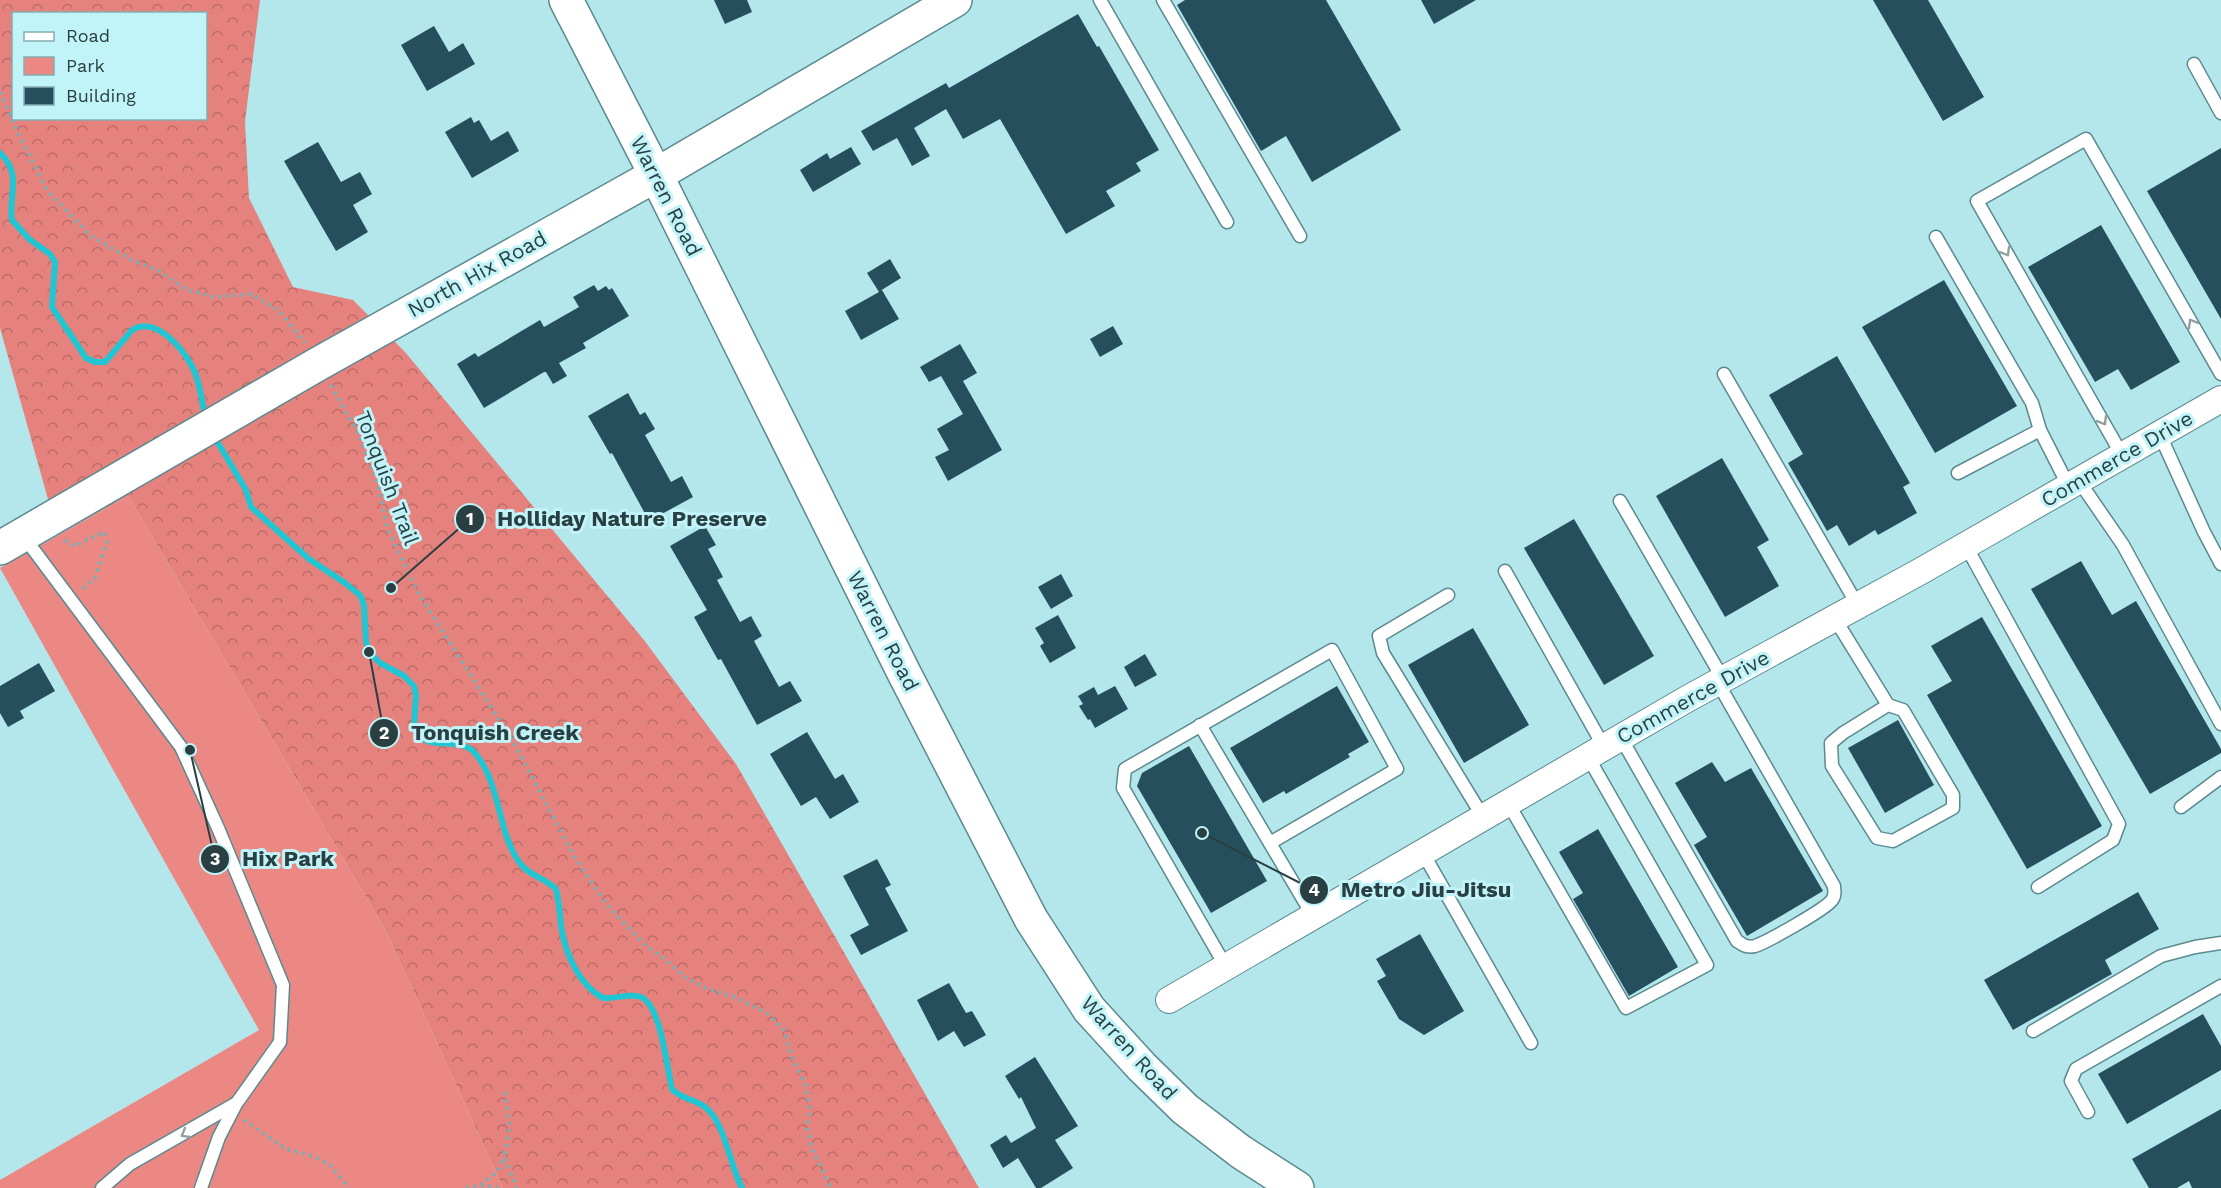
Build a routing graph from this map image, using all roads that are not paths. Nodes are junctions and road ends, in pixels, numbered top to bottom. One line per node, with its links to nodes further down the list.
1 (566, 0): 7 (main road, Warren Road)
2 (955, 0): 7 (main road, North Hix Road)
3 (1101, 0): 8 (lane)
4 (1162, 0): 9 (lane)
5 (2194, 64): 6 (lane)
6 (2221, 113)
7 (656, 175): 20 (main road, North Hix Road); 50 (main road, Warren Road)
8 (1227, 222)
9 (1300, 236)
10 (1936, 237): 14 (lane)
11 (1724, 374): 25 (lane)
12 (2221, 374): 16 (lane, one-way to 16)
13 (2221, 399): 15 (street, Commerce Drive)
14 (2040, 430): 17 (lane); 18 (lane)
15 (2160, 435): 16 (street, Commerce Drive); 22 (lane)
16 (2122, 455): 18 (street, Commerce Drive)
17 (1958, 473)
18 (2074, 484): 21 (street, Commerce Drive); 29 (lane)
19 (1620, 501): 27 (lane)
20 (22, 535): 46 (lane)
21 (1966, 546): 25 (street, Commerce Drive); 38 (lane)
22 (2221, 564)
23 (1505, 571): 31 (lane)
24 (1448, 595): 35 (lane)
25 (1858, 606): 26 (street, Commerce Drive)
26 (1835, 619): 27 (street, Commerce Drive); 28 (lane)
27 (1720, 681): 31 (street, Commerce Drive); 31 (lane)
28 (1888, 705): 28 (lane)
29 (2221, 724)
30 (1200, 725): 36 (lane); 36 (lane); 41 (lane)
31 (1604, 747): 33 (street, Commerce Drive); 33 (lane)
32 (2221, 777): 34 (lane)
33 (1508, 803): 35 (street, Commerce Drive)
34 (2181, 807)
35 (1483, 817): 37 (street, Commerce Drive)
36 (1270, 843): 39 (lane)
37 (1423, 852): 39 (street, Commerce Drive); 45 (lane)
38 (2038, 887)
39 (1313, 916): 41 (street, Commerce Drive)
40 (2221, 943): 44 (lane)
41 (1226, 967): 43 (street, Commerce Drive)
42 (2221, 986): 47 (lane)
43 (1169, 1000)
44 (2033, 1031)
45 (1532, 1043)
46 (234, 1108): 48 (lane, one-way to 48); 49 (lane)
47 (2088, 1112)
48 (102, 1188)
49 (201, 1188)
50 (1297, 1188)

